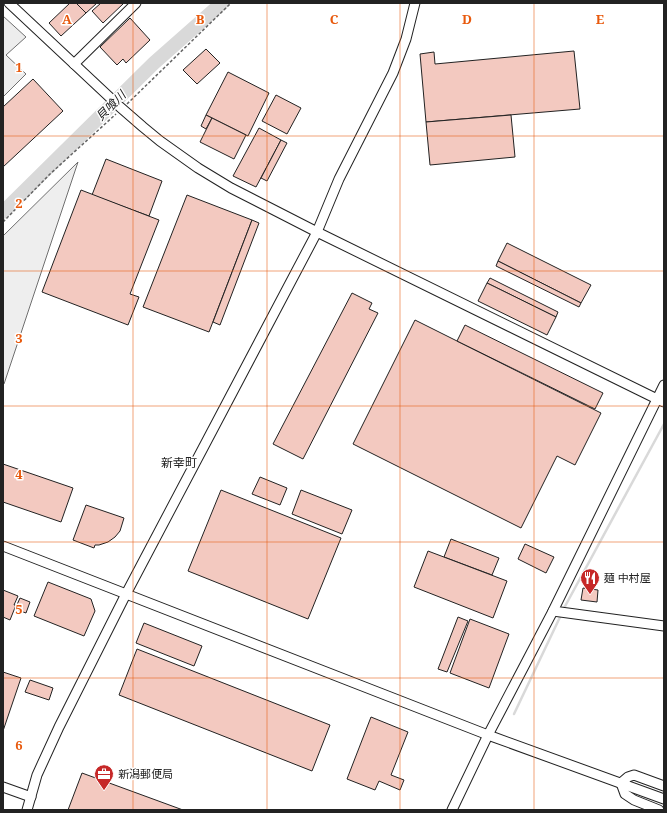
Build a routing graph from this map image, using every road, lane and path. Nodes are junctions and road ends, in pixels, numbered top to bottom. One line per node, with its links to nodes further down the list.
1 (136, 3): 5 (street)
2 (231, 3): 6 (path)
3 (415, 3): 8 (street)
4 (11, 4): 5 (street)
5 (74, 64): 6 (street)
6 (121, 108): 7 (path); 8 (street)
7 (3, 222)
8 (317, 232): 10 (street); 12 (street)
9 (664, 386): 10 (street)
10 (660, 401): 13 (street)
11 (3, 546): 12 (street)
12 (126, 594): 15 (street); 19 (street)
13 (553, 611): 14 (street); 15 (street)
14 (664, 626)
15 (488, 735): 16 (street); 22 (street)
16 (621, 783): 17 (street); 20 (street); 23 (street)
17 (664, 786)
18 (3, 787): 19 (street)
19 (31, 797): 21 (street)
20 (664, 800)
21 (27, 810)
22 (452, 810)
23 (659, 810)

